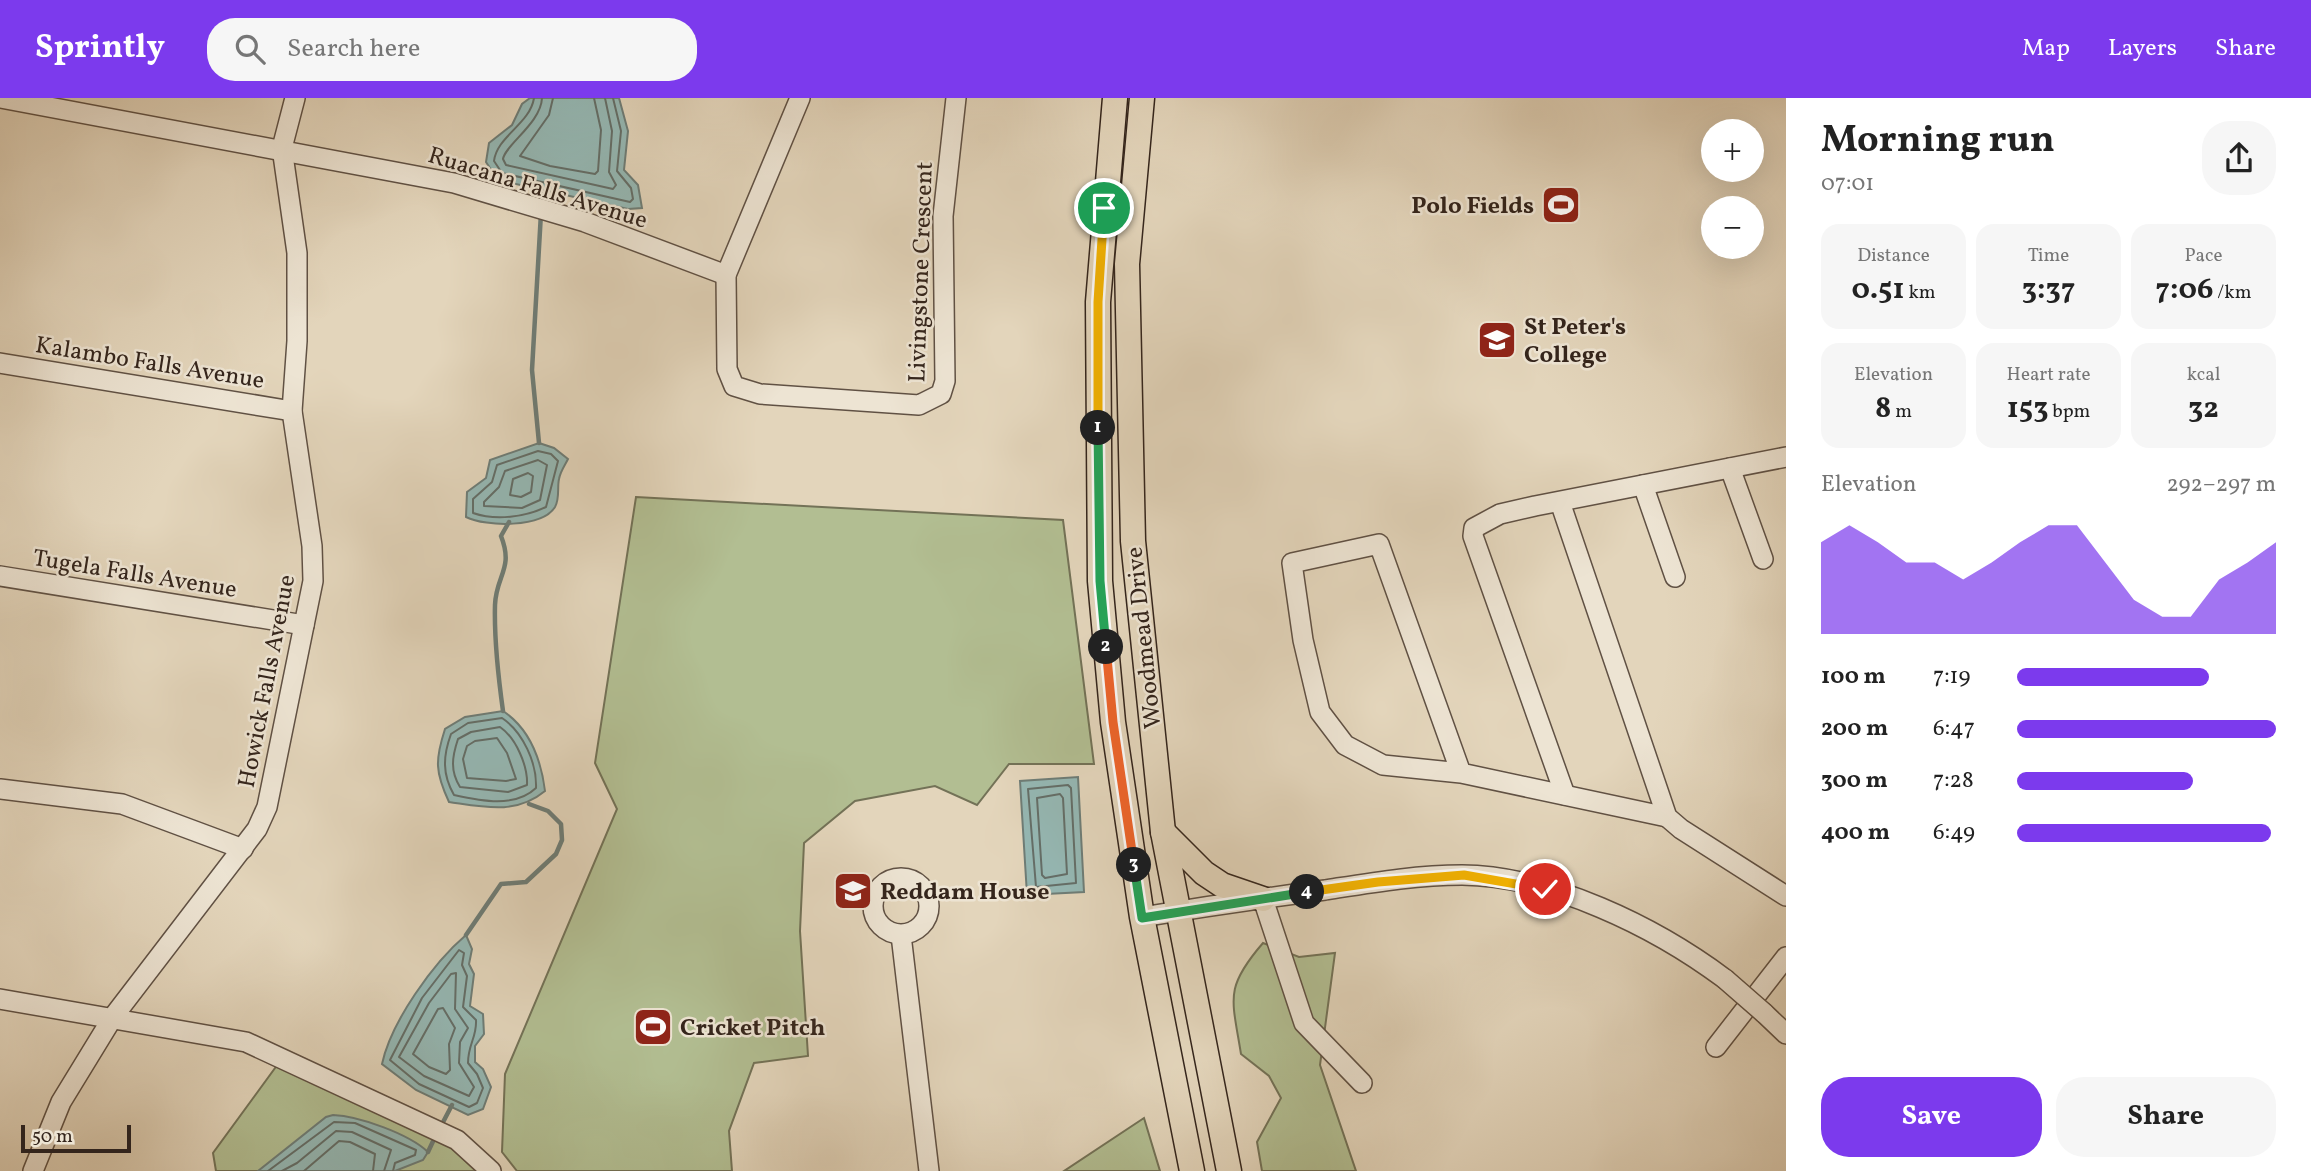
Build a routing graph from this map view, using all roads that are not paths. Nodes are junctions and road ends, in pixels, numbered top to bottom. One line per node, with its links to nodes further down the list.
1 (1, 98): 7 (street, Ruacana Falls Avenue)
2 (295, 98): 7 (street, Howick Falls Avenue)
3 (800, 98): 8 (street, Livingstone Crescent)
4 (956, 98): 8 (street, Livingstone Crescent)
5 (1115, 98): 28 (main road, Woodmead Drive)
6 (1142, 98): 23 (main road, Woodmead Drive)
7 (282, 148): 8 (street, Ruacana Falls Avenue); 10 (street, Howick Falls Avenue)
8 (726, 275)
9 (0, 363): 10 (street, Kalambo Falls Avenue)
10 (292, 411): 18 (street, Howick Falls Avenue)
11 (1786, 457): 12 (street)
12 (1730, 468): 13 (street); 15 (street)
13 (1643, 485): 14 (street); 17 (street)
14 (1560, 502): 21 (street); 22 (street)
15 (1763, 559)
16 (0, 576): 18 (street, Tugela Falls Avenue)
17 (1675, 577)
18 (304, 625): 24 (street, Howick Falls Avenue)
19 (1461, 773): 19 (street); 21 (street)
20 (0, 789): 24 (street)
21 (1565, 795): 22 (street)
22 (1667, 817): 25 (street)
23 (1163, 832): 26 (main road); 27 (main road, Woodmead Drive)
24 (243, 849): 32 (street, Howick Falls Avenue)
25 (1786, 896)
26 (1264, 899): 27 (street); 33 (street, bridge); 35 (street)
27 (1177, 912): 28 (street); 40 (main road, Woodmead Drive)
28 (1142, 918): 39 (main road, Woodmead Drive)
29 (901, 934): 38 (street)
30 (1786, 957): 34 (street)
31 (0, 999): 32 (street)
32 (113, 1017): 36 (street, Howick Falls Avenue); 37 (street)
33 (1786, 1034)
34 (1716, 1047)
35 (1363, 1083)
36 (33, 1171)
37 (491, 1171)
38 (929, 1171)
39 (1192, 1171)
40 (1229, 1171)

